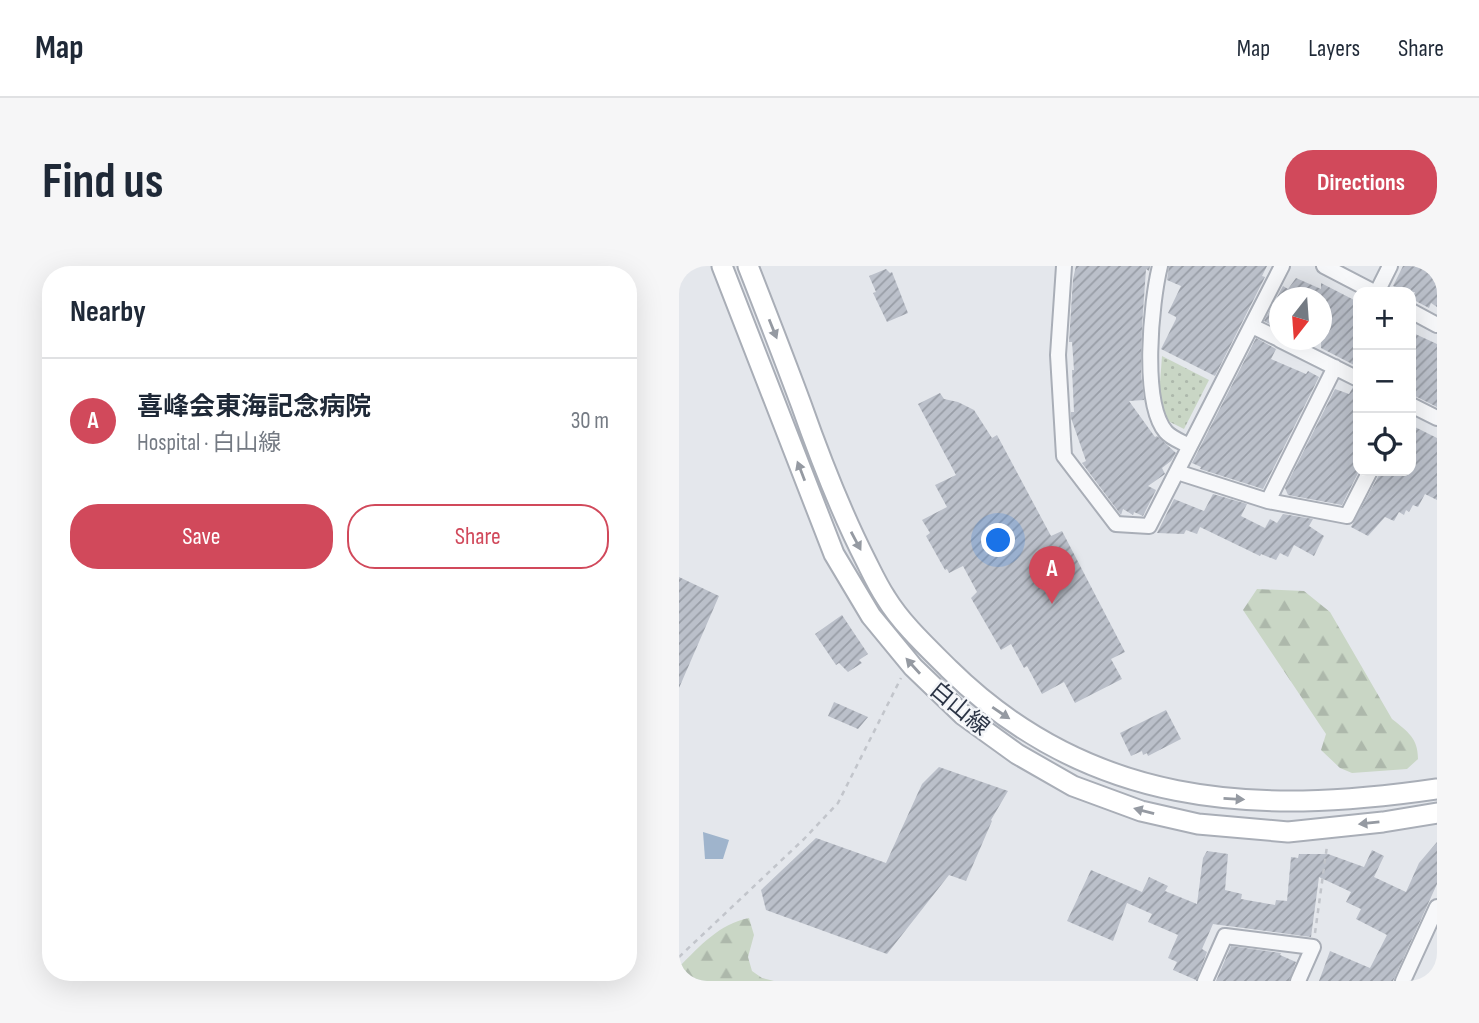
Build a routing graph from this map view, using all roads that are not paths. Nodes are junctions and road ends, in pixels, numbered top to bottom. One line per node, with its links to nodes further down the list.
1 (722, 266): 24 (street, 白山線, one-way to 1)
2 (748, 266): 23 (street, 白山線, one-way to 23)
3 (1064, 266): 20 (street)
4 (1160, 266): 19 (street)
5 (1282, 266): 12 (street)
6 (1324, 266): 8 (street)
7 (1390, 266): 9 (street)
8 (1366, 287)
9 (1379, 287)
10 (1416, 314): 11 (street)
11 (1437, 325)
12 (1252, 326): 13 (street); 19 (street)
13 (1269, 334)
14 (1300, 350): 15 (street)
15 (1335, 367): 16 (street); 22 (street)
16 (1353, 376)
17 (1416, 408): 18 (street)
18 (1437, 418)
19 (1189, 446): 20 (street)
20 (1177, 472): 22 (street)
21 (1367, 476): 22 (street)
22 (1268, 501)
23 (1437, 789)
24 (1437, 813)
25 (1437, 907): 26 (street)
26 (1431, 936): 29 (street)
27 (1205, 981): 28 (street)
28 (1298, 981)
29 (1403, 981)

